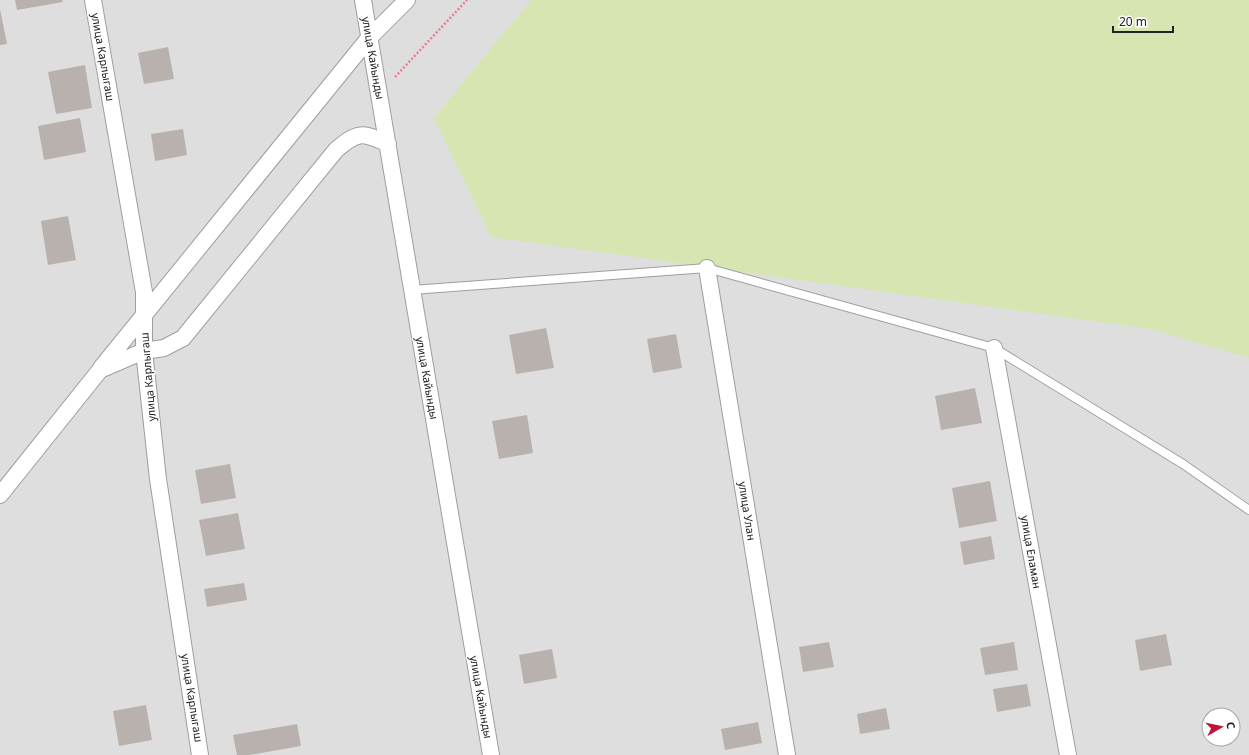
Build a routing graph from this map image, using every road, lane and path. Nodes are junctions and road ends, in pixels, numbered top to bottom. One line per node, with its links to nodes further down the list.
1 (93, 0): 10 (street, улица Карлыгаш)
2 (363, 0): 5 (street, улица Кайынды)
3 (407, 0): 5 (street)
4 (467, 0): 6 (path)
5 (369, 38): 6 (street, улица Кайынды); 10 (street)
6 (379, 93): 7 (street, улица Кайынды)
7 (388, 144): 9 (street, улица Кайынды); 12 (street)
8 (707, 268): 9 (lane); 11 (lane); 18 (street, улица Улан)
9 (412, 290): 17 (street, улица Кайынды)
10 (144, 317): 12 (street, улица Карлыгаш); 13 (street)
11 (994, 348): 15 (lane); 19 (street, улица Еламан)
12 (144, 351): 13 (street); 16 (street, улица Карлыгаш)
13 (100, 370): 14 (street)
14 (0, 495)
15 (1249, 510)
16 (200, 755)
17 (491, 755)
18 (787, 755)
19 (1068, 755)

